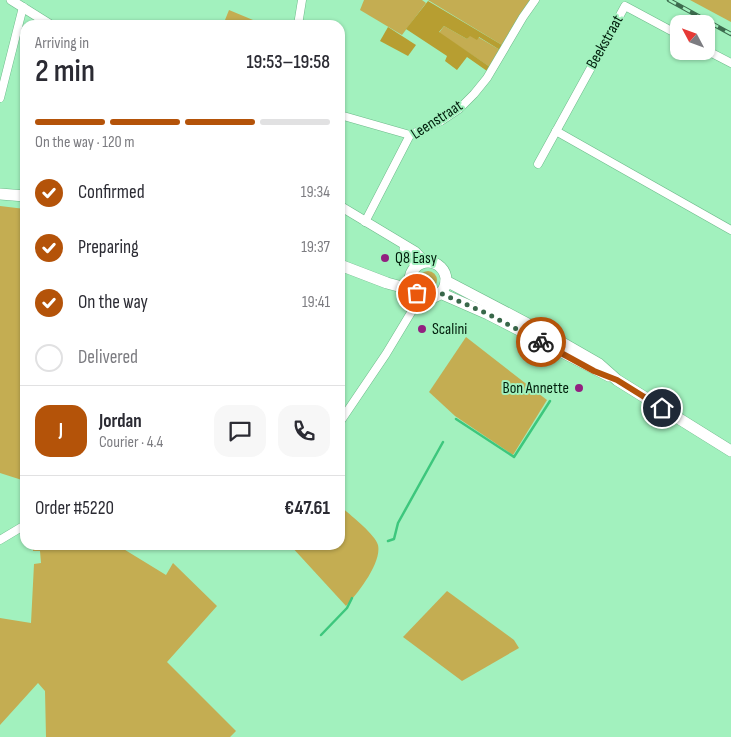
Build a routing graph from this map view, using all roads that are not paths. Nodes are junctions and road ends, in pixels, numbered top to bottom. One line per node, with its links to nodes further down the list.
1 (11, 0): 4 (street)
2 (302, 0): 6 (street)
3 (536, 0): 13 (street, Leenstraat)
4 (23, 8): 5 (street); 10 (street)
5 (42, 20)
6 (299, 20)
7 (670, 30): 12 (street, Beekstraat)
8 (715, 55): 9 (street)
9 (731, 63)
10 (0, 98)
11 (345, 116): 13 (street)
12 (556, 131): 14 (street, Beekstraat); 19 (street)
13 (410, 135): 18 (street, Leenstraat)
14 (538, 164)
15 (0, 194): 16 (main road)
16 (20, 196)
17 (345, 209): 18 (street)
18 (365, 222): 20 (street)
19 (731, 230)
20 (394, 241): 21 (street); 23 (street)
21 (426, 262): 23 (main road); 25 (main road)
22 (345, 267): 24 (main road)
23 (413, 271): 24 (main road); 26 (main road)
24 (382, 280): 26 (main road)
25 (446, 282): 27 (main road); 28 (main road)
26 (417, 293): 27 (main road); 29 (street)
27 (440, 293): 28 (main road)
28 (617, 380): 30 (main road)
29 (345, 415)
30 (731, 451)
31 (20, 528): 32 (street)
32 (0, 540)

